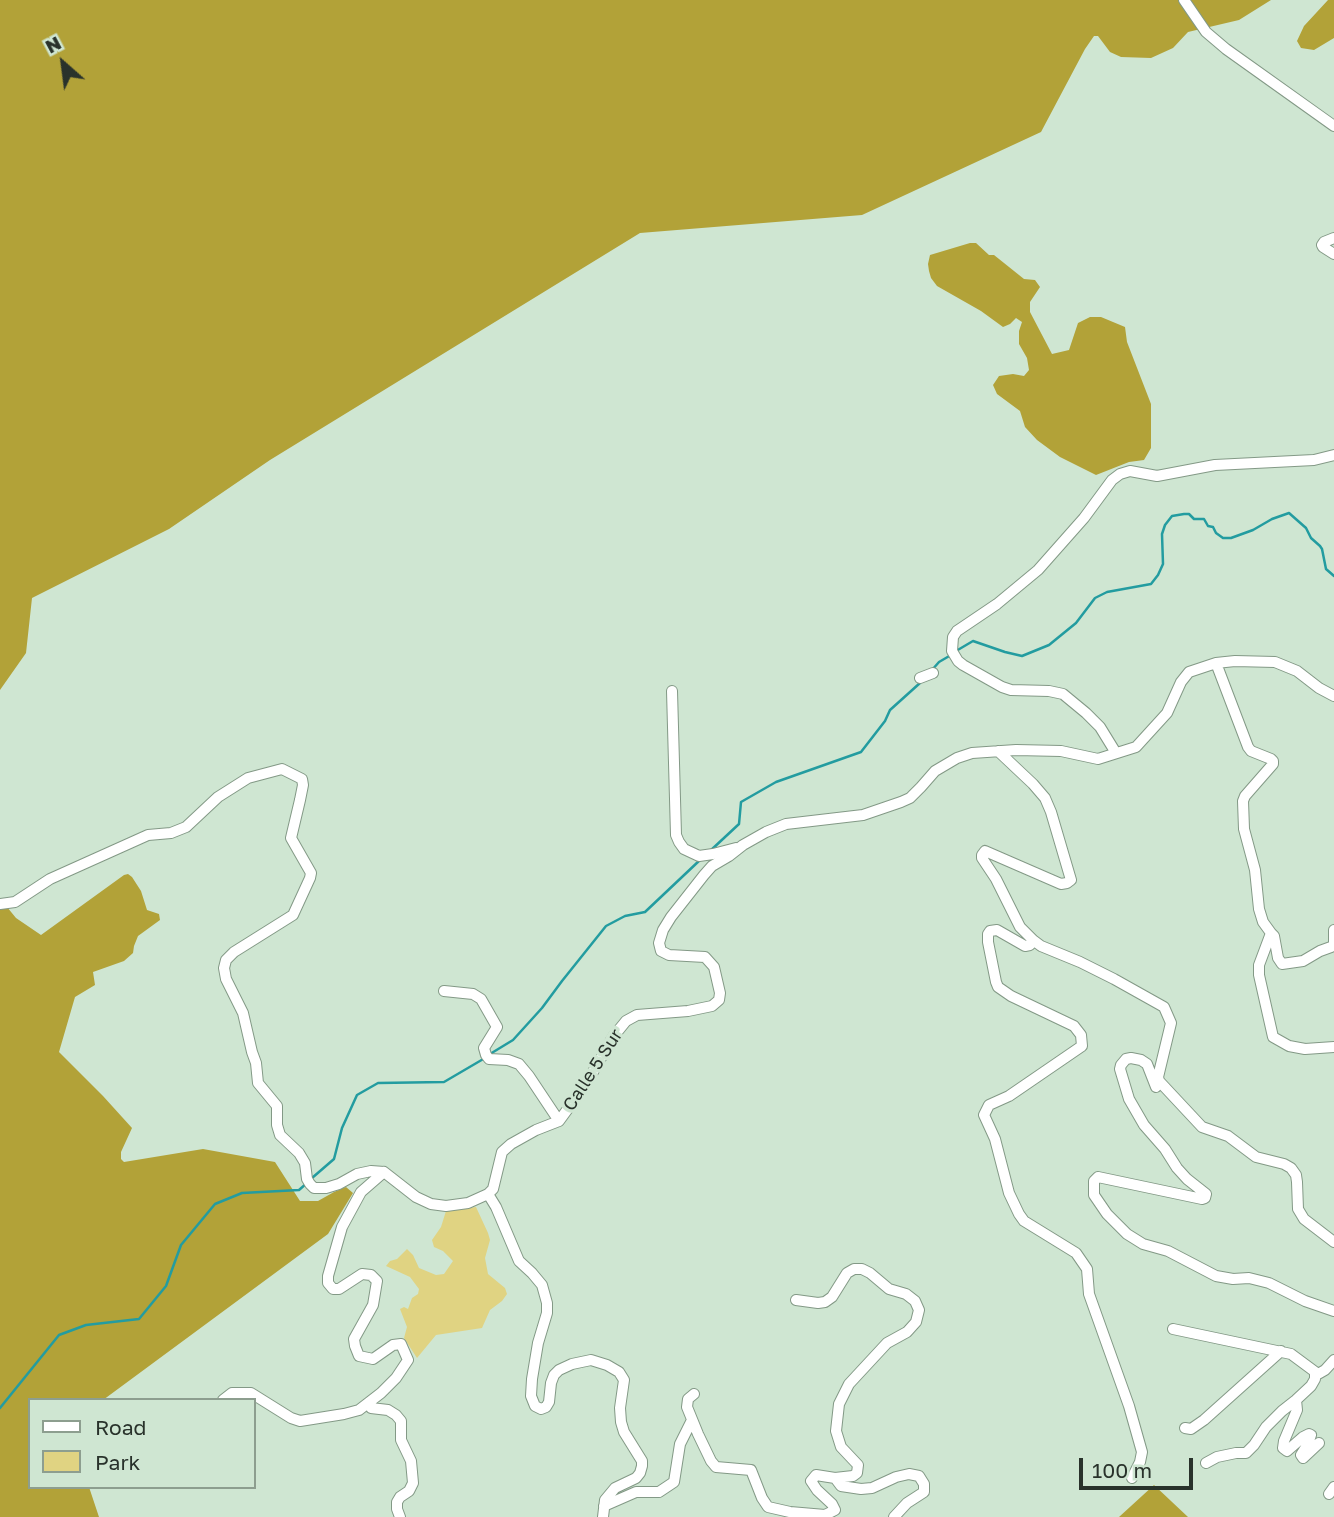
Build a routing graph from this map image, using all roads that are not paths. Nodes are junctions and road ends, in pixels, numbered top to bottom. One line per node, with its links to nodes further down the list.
1 (1184, 0): 2 (street)
2 (1334, 126)
3 (1334, 238): 4 (street)
4 (1334, 254)
5 (1334, 455): 12 (street)
6 (1216, 663): 10 (street); 12 (street); 16 (street)
7 (933, 673): 8 (street)
8 (920, 678)
9 (672, 691): 13 (street)
10 (1334, 696)
11 (998, 751): 12 (street, Calle 5 Sur); 13 (street, Calle 5 Sur); 17 (street)
12 (1116, 753)
13 (743, 845): 21 (street, Calle 5 Sur)
14 (0, 904): 22 (street)
15 (1334, 930): 16 (street)
16 (1271, 933): 19 (street)
17 (1033, 940): 20 (street); 40 (street)
18 (444, 991): 21 (street)
19 (1333, 1049)
20 (1169, 1093): 24 (street); 26 (street)
21 (559, 1121): 23 (street, Calle 5 Sur)
22 (384, 1172): 23 (street); 34 (street)
23 (488, 1194): 41 (street)
24 (1334, 1242)
25 (796, 1300): 39 (street)
26 (1334, 1311)
27 (1173, 1329): 28 (street)
28 (1281, 1351): 30 (street); 36 (street)
29 (1334, 1360): 30 (street)
30 (1315, 1373): 33 (street)
31 (694, 1394): 35 (street)
32 (226, 1398): 34 (street)
33 (1296, 1400): 37 (street); 38 (street)
34 (369, 1403): 42 (street)
35 (692, 1420): 39 (street); 41 (street)
36 (1185, 1428)
37 (1319, 1443)
38 (1206, 1463)
39 (835, 1478): 43 (street)
40 (1132, 1478)
41 (604, 1512)
42 (400, 1517)
43 (894, 1517)

